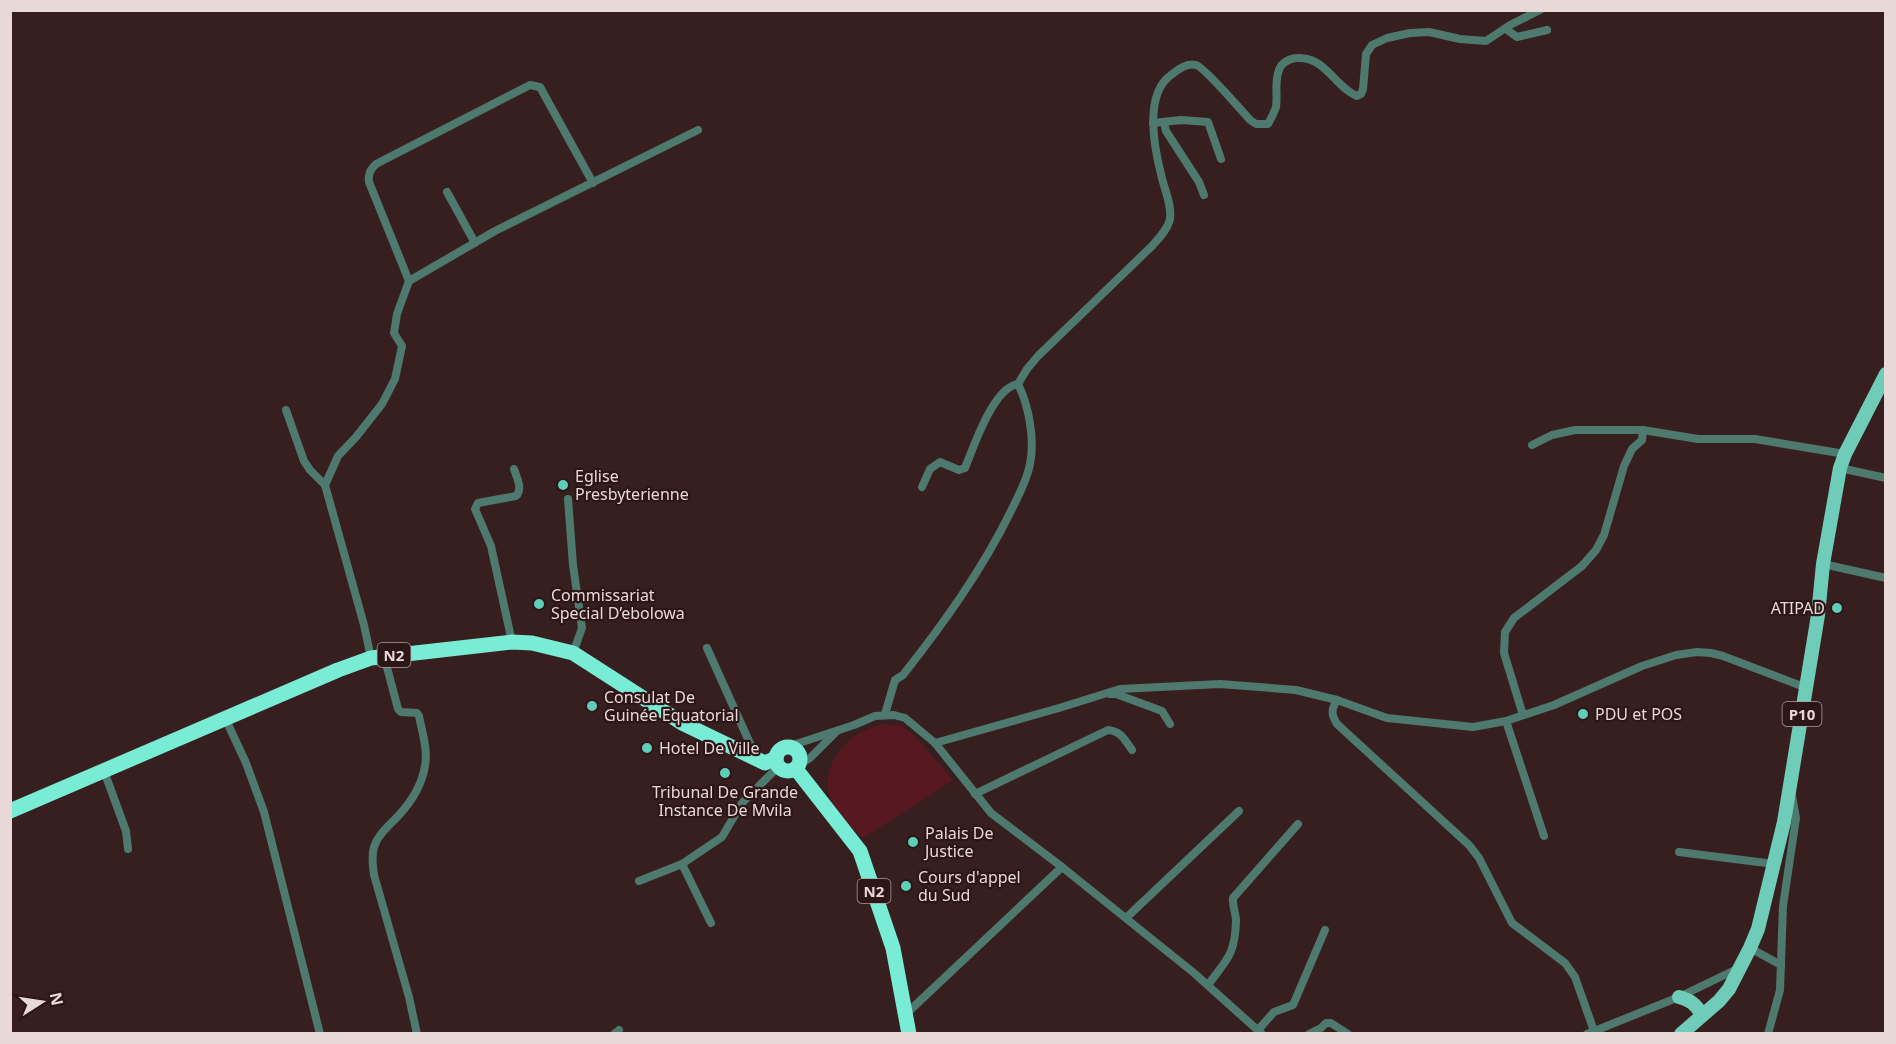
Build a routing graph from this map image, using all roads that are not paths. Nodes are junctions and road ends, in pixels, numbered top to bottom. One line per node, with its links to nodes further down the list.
1 (1540, 10): 2 (street)
2 (1506, 28): 3 (street); 5 (street)
3 (1547, 30)
4 (1164, 122): 5 (street); 7 (street); 10 (street)
5 (1153, 123): 14 (street)
6 (698, 130): 8 (street)
7 (1221, 159)
8 (593, 183): 11 (street); 12 (street)
9 (447, 192): 11 (street)
10 (1204, 195)
11 (475, 243): 12 (street)
12 (409, 281): 22 (street)
13 (1886, 374): 18 (main road, P10)
14 (1018, 384): 23 (street); 34 (street)
15 (286, 410): 22 (street)
16 (1643, 430): 17 (street); 18 (street); 35 (street)
17 (1532, 445)
18 (1845, 454): 19 (main road, P10)
19 (1840, 468): 21 (street); 25 (main road, P10)
20 (514, 469): 27 (street)
21 (1886, 478)
22 (325, 485): 30 (street)
23 (922, 487)
24 (568, 499): 29 (street)
25 (1823, 564): 26 (street); 31 (main road, P10)
26 (1886, 578)
27 (512, 642): 29 (highway, N2); 30 (highway, N2)
28 (707, 648): 43 (street)
29 (573, 653): 43 (highway, N2)
30 (377, 657): 36 (highway, N2); 72 (street)
31 (1807, 688): 35 (street); 47 (main road, P10)
32 (1098, 694): 33 (street); 38 (street); 40 (street)
33 (1337, 700): 37 (street); 70 (street)
34 (885, 714): 39 (street); 40 (street)
35 (1523, 715): 37 (street)
36 (226, 720): 46 (highway, N2); 71 (street)
37 (1506, 721): 52 (street)
38 (1170, 724)
39 (838, 730): 41 (street); 45 (street)
40 (934, 742): 48 (street)
41 (790, 746): 44 (highway); 45 (highway, N2)
42 (1132, 750): 48 (street)
43 (757, 759): 44 (highway, N2)
44 (778, 762): 45 (highway, N2); 55 (street)
45 (797, 767): 67 (highway, N2)
46 (104, 771): 49 (highway, N2); 53 (street)
47 (1790, 784): 56 (main road, P10); 63 (street)
48 (975, 794): 57 (street)
49 (10, 811)
50 (1239, 811): 59 (street)
51 (1298, 824): 65 (street)
52 (1544, 836)
53 (128, 849)
54 (1679, 852): 56 (street)
55 (682, 864): 58 (street); 60 (street)
56 (1774, 864): 62 (main road, P10)
57 (1062, 867): 59 (street); 67 (street)
58 (639, 881)
59 (1126, 918): 65 (street)
60 (711, 923)
61 (1324, 930): 69 (street)
62 (1750, 948): 63 (street); 64 (main road, P10)
63 (1781, 965): 77 (street)
64 (1739, 968): 66 (street); 68 (main road, P10)
65 (1208, 985): 69 (street)
66 (1679, 997): 68 (main road); 70 (street)
67 (906, 1014): 73 (highway, N2)
68 (1702, 1015): 76 (main road, P10)
69 (1260, 1032)
70 (1591, 1032)
71 (320, 1034)
72 (417, 1034)
73 (909, 1034)
74 (1309, 1034): 75 (street)
75 (1348, 1034)
76 (1680, 1034)
77 (1768, 1034)

